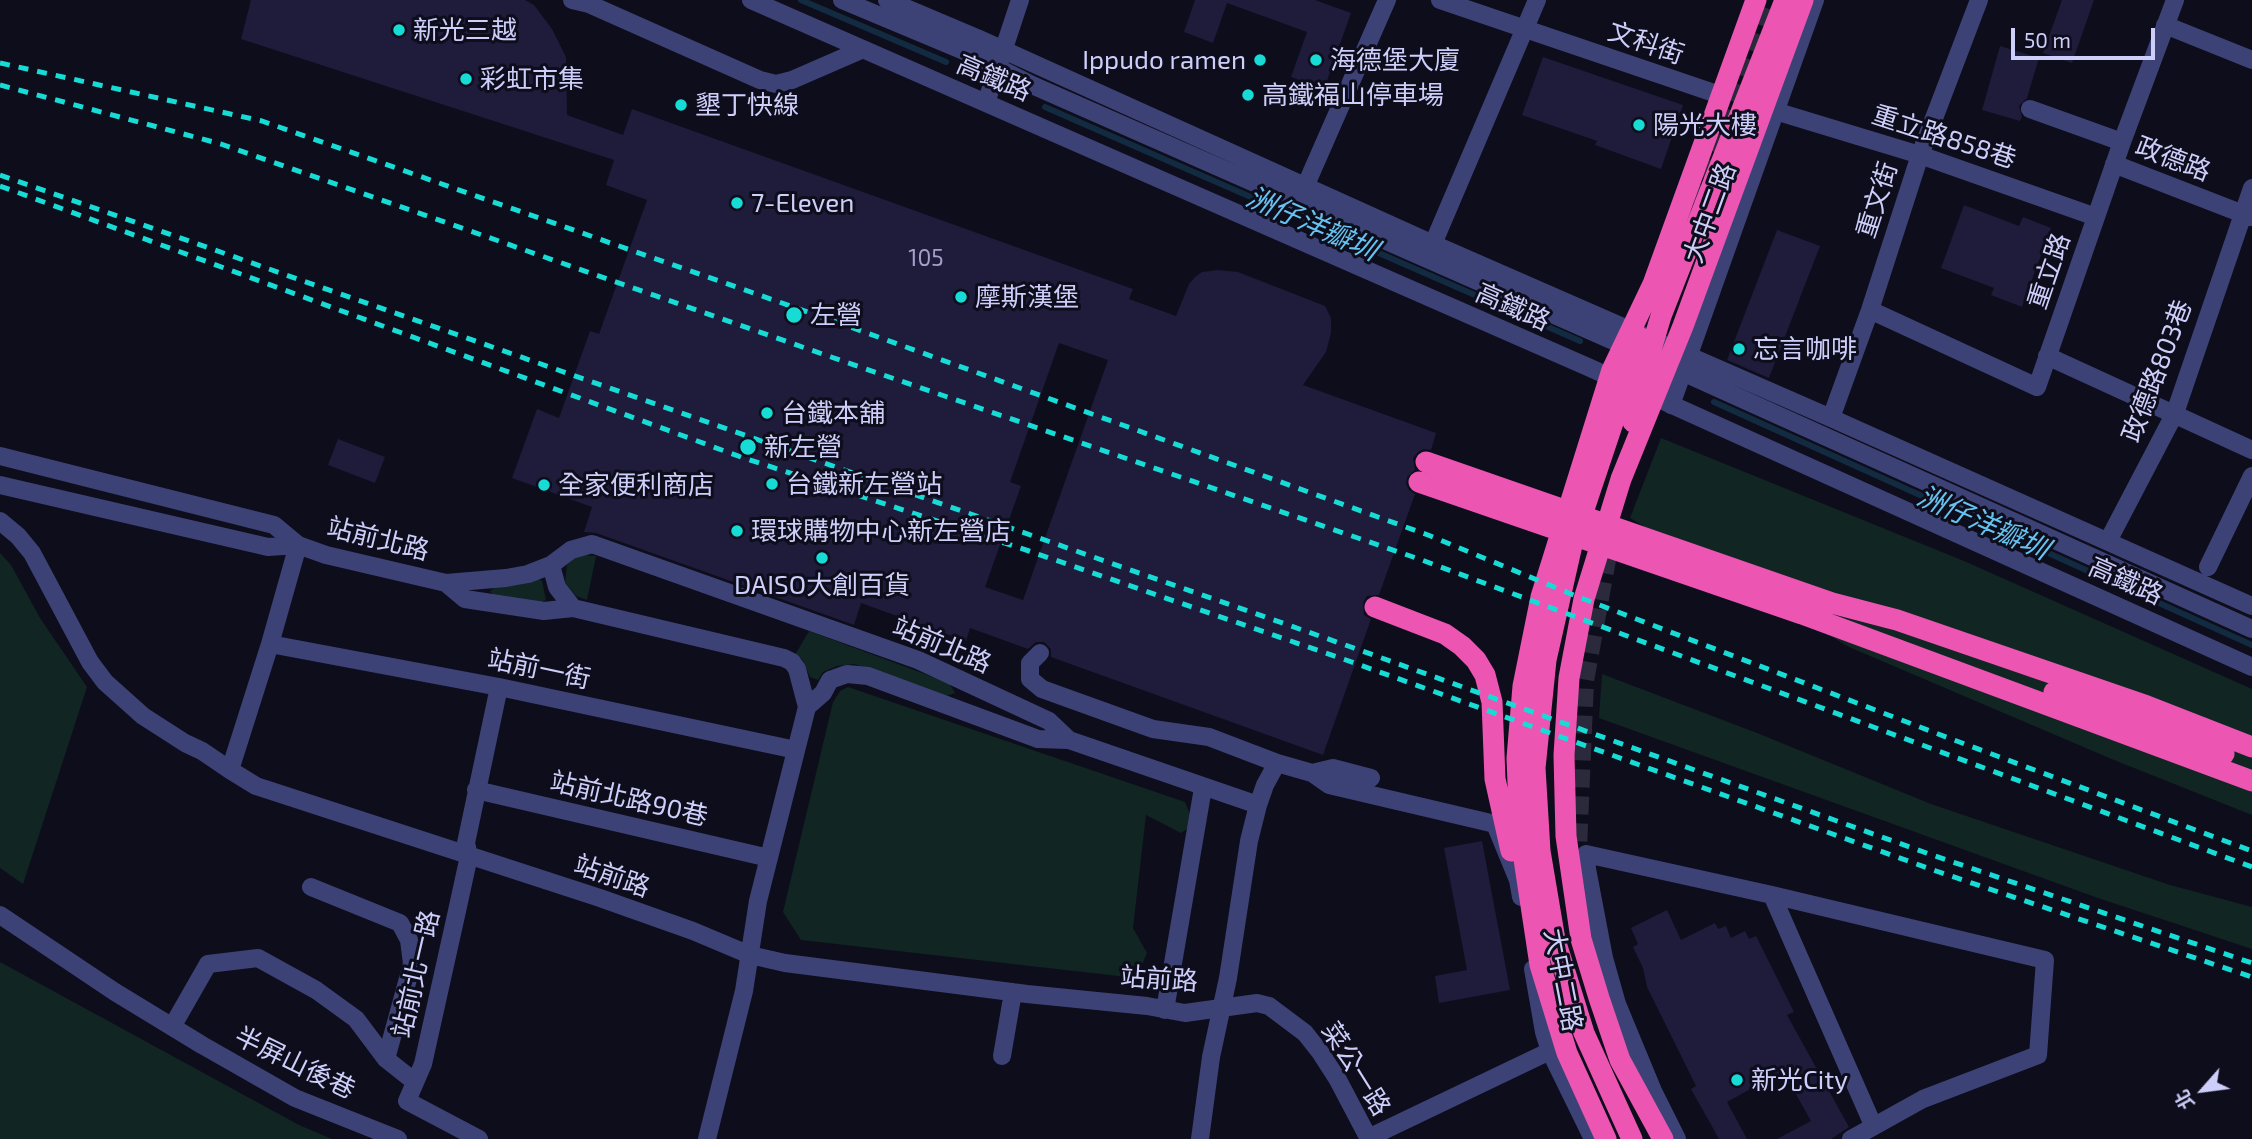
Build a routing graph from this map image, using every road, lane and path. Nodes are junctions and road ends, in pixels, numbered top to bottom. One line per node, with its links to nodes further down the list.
1 (572, 0): 17 (street)
2 (751, 0): 17 (street, 高鐵路)
3 (842, 0): 20 (street, 高鐵路)
4 (887, 0): 18 (street, 高鐵路)
5 (1020, 0): 18 (street)
6 (1387, 0): 28 (street)
7 (1440, 0): 16 (street, 文科街)
8 (1537, 0): 16 (street)
9 (1753, 0): 21 (street, 大中二路); 33 (highway)
10 (1785, 0): 45 (highway)
11 (1804, 0): 45 (highway)
12 (1815, 0): 24 (street, 大中二路)
13 (1979, 0): 26 (street, 重文街)
14 (2175, 0): 15 (street, 重立路)
15 (2165, 25): 19 (street); 25 (street, 重立路)
16 (1525, 30): 21 (street, 文科街); 32 (street)
17 (861, 50): 22 (street, 高鐵路)
18 (1003, 50): 20 (street); 28 (street, 高鐵路)
19 (2252, 60)
20 (998, 68): 22 (street); 35 (street, 高鐵路)
21 (1717, 94): 35 (street, 大中二路)
22 (986, 103): 38 (street, 高鐵路)
23 (2029, 109): 25 (street)
24 (1775, 111): 26 (street, 重立路858巷); 37 (street, 大中二路)
25 (2122, 142): 27 (street, 重立路)
26 (1920, 155): 31 (street, 重立路858巷); 34 (street, 重文街)
27 (2114, 164): 30 (street, 政德路); 31 (street, 重立路)
28 (1306, 187): 32 (street, 高鐵路)
29 (2252, 188): 30 (street, 政德路803巷)
30 (2247, 216): 40 (street, 政德路803巷)
31 (2096, 217): 36 (street, 重立路)
32 (1433, 244): 35 (street, 高鐵路)
33 (1653, 284): 83 (highway); 103 (highway)
34 (1870, 310): 36 (street, 重立路); 41 (street, 重文街)
35 (1622, 335): 37 (street, 高鐵路); 38 (street, 大中二路)
36 (2048, 356): 40 (street)
37 (1686, 364): 39 (street, 大中二路); 41 (street, 高鐵路); 57 (street, 高鐵路)
38 (1605, 375): 39 (street, 高鐵路)
39 (1671, 405): 60 (street, 高鐵路)
40 (2175, 413): 42 (street); 48 (street, 政德路803巷)
41 (1831, 418): 48 (street, 高鐵路)
42 (2252, 450)
43 (0, 456): 49 (street)
44 (2252, 476): 51 (street)
45 (1621, 479): 93 (highway)
46 (0, 485): 49 (street)
47 (0, 521): 68 (street, 站前路)
48 (2108, 541): 54 (street, 高鐵路)
49 (298, 545): 52 (street, 站前北路); 58 (street)
50 (551, 565): 52 (street, 站前北路); 56 (street); 63 (street, 站前北路)
51 (2208, 567)
52 (446, 583): 56 (street, 站前北路)
53 (1832, 603): 64 (highway); 67 (highway); 71 (highway)
54 (2252, 606)
55 (1375, 607): 83 (highway)
56 (573, 608): 62 (street, 站前北路)
57 (2252, 629)
58 (270, 645): 61 (street, 站前一街); 68 (street)
59 (1040, 653): 66 (street)
60 (2252, 667)
61 (499, 687): 65 (street, 站前一街); 73 (street, 站前北一路)
62 (807, 706): 63 (street, 站前北路); 65 (street, 站前北路)
63 (1069, 740): 72 (street, 站前北路)
64 (2252, 747)
65 (796, 750): 76 (street, 站前北路)
66 (1277, 762): 69 (street); 74 (street)
67 (2252, 765)
68 (230, 770): 75 (street, 站前路)
69 (1312, 773): 70 (street); 78 (street, 大中二路)
70 (1371, 778)
71 (2252, 781)
72 (1203, 788): 74 (street, 站前北路); 87 (street)
73 (476, 790): 75 (street, 站前北一路); 76 (street, 站前北路90巷)
74 (1258, 805): 86 (street)
75 (469, 856): 82 (street, 站前路); 94 (street, 站前北一路)
76 (769, 858): 82 (street, 站前北路)
77 (1586, 862): 78 (street); 80 (street); 85 (street, 大中二路)
78 (1518, 880): 89 (street, 大中二路)
79 (311, 887): 92 (street, 半屏山後巷)
80 (1772, 895): 95 (street); 95 (street)
81 (0, 915): 88 (street, 半屏山後巷)
82 (750, 955): 84 (street, 站前路); 98 (street, 站前北路)
83 (1540, 965): 102 (highway)
84 (1013, 992): 87 (street, 站前路); 91 (street)
85 (1616, 1004): 89 (street); 106 (street, 大中二路)
86 (1222, 1008): 87 (street, 站前路); 99 (street); 100 (street, 菜公一路)
87 (1165, 1010)
88 (173, 1027): 92 (street, 半屏山後巷); 96 (street, 半屏山後巷)
89 (1544, 1032): 90 (street, 大中二路)
90 (1550, 1051): 100 (street); 101 (street, 大中二路)
91 (1002, 1056)
92 (386, 1059): 94 (street, 半屏山後巷)
93 (1620, 1060): 104 (highway); 105 (highway)
94 (415, 1082): 97 (street, 站前北一路)
95 (1873, 1125): 107 (street)
96 (398, 1139)
97 (479, 1139)
98 (708, 1139)
99 (1200, 1139)
100 (1369, 1139)
101 (1593, 1139)
102 (1606, 1139)
103 (1632, 1139)
104 (1645, 1139)
105 (1663, 1139)
106 (1677, 1139)
107 (1851, 1139)

